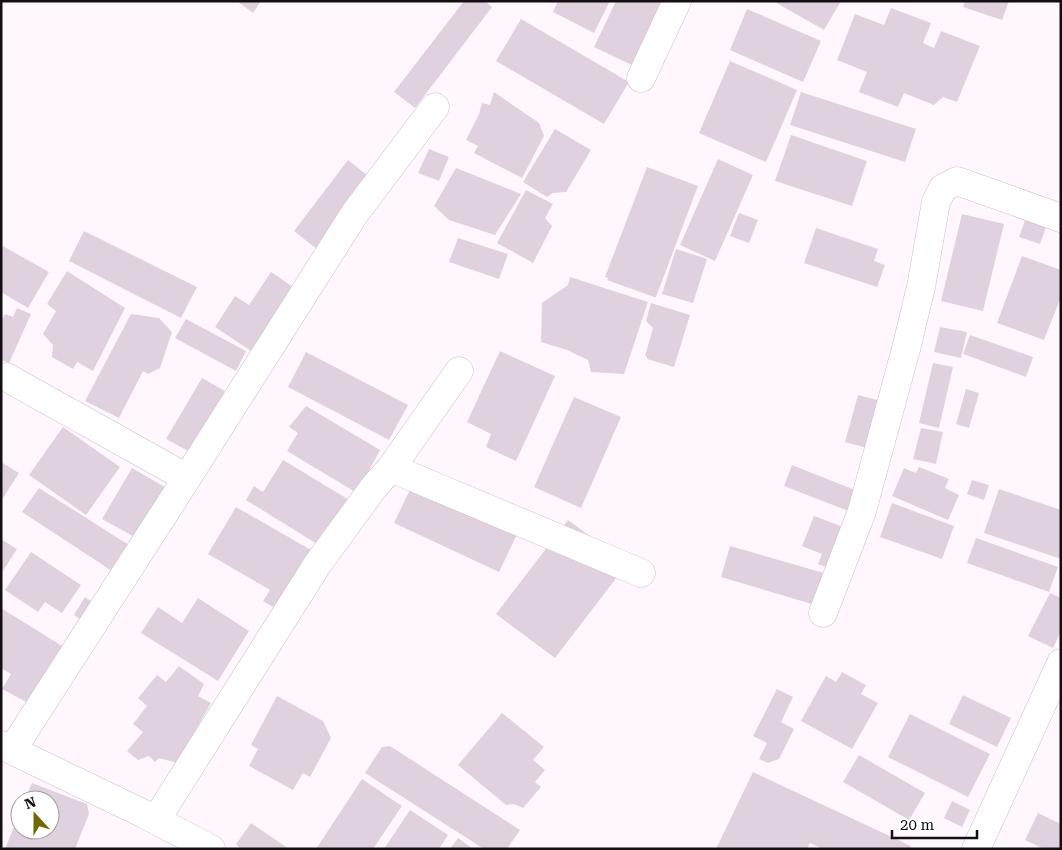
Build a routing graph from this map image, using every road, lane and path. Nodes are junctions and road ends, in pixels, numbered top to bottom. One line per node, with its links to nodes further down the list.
1 (678, 1): 2 (street)
2 (641, 78)
3 (435, 106): 8 (street)
4 (1061, 218): 10 (street)
5 (460, 371): 7 (street)
6 (6, 377): 8 (street)
7 (391, 468): 9 (street); 13 (street)
8 (188, 478): 12 (street)
9 (641, 573)
10 (823, 613)
11 (1061, 663): 15 (street)
12 (6, 748): 13 (street)
13 (156, 820): 14 (street)
14 (211, 849)
15 (976, 849)

